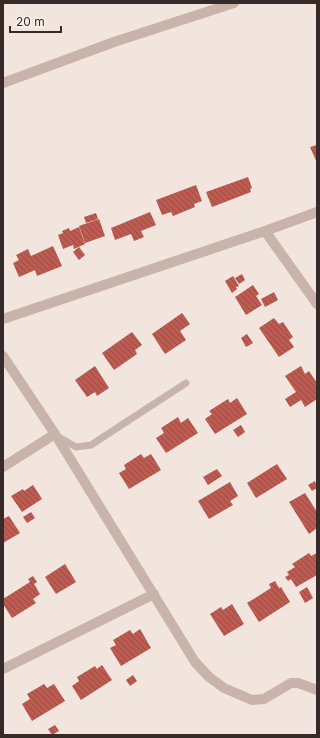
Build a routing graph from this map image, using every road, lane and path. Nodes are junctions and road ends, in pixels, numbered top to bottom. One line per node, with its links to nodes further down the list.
1 (234, 3): 2 (street)
2 (3, 83)
3 (317, 212): 4 (street)
4 (266, 231): 5 (street); 6 (street)
5 (317, 304)
6 (3, 319)
7 (3, 356): 9 (street)
8 (186, 382): 9 (lane)
9 (55, 434): 10 (street); 11 (street)
10 (3, 466)
11 (154, 594): 12 (street); 13 (street)
12 (3, 669)
13 (317, 690)

